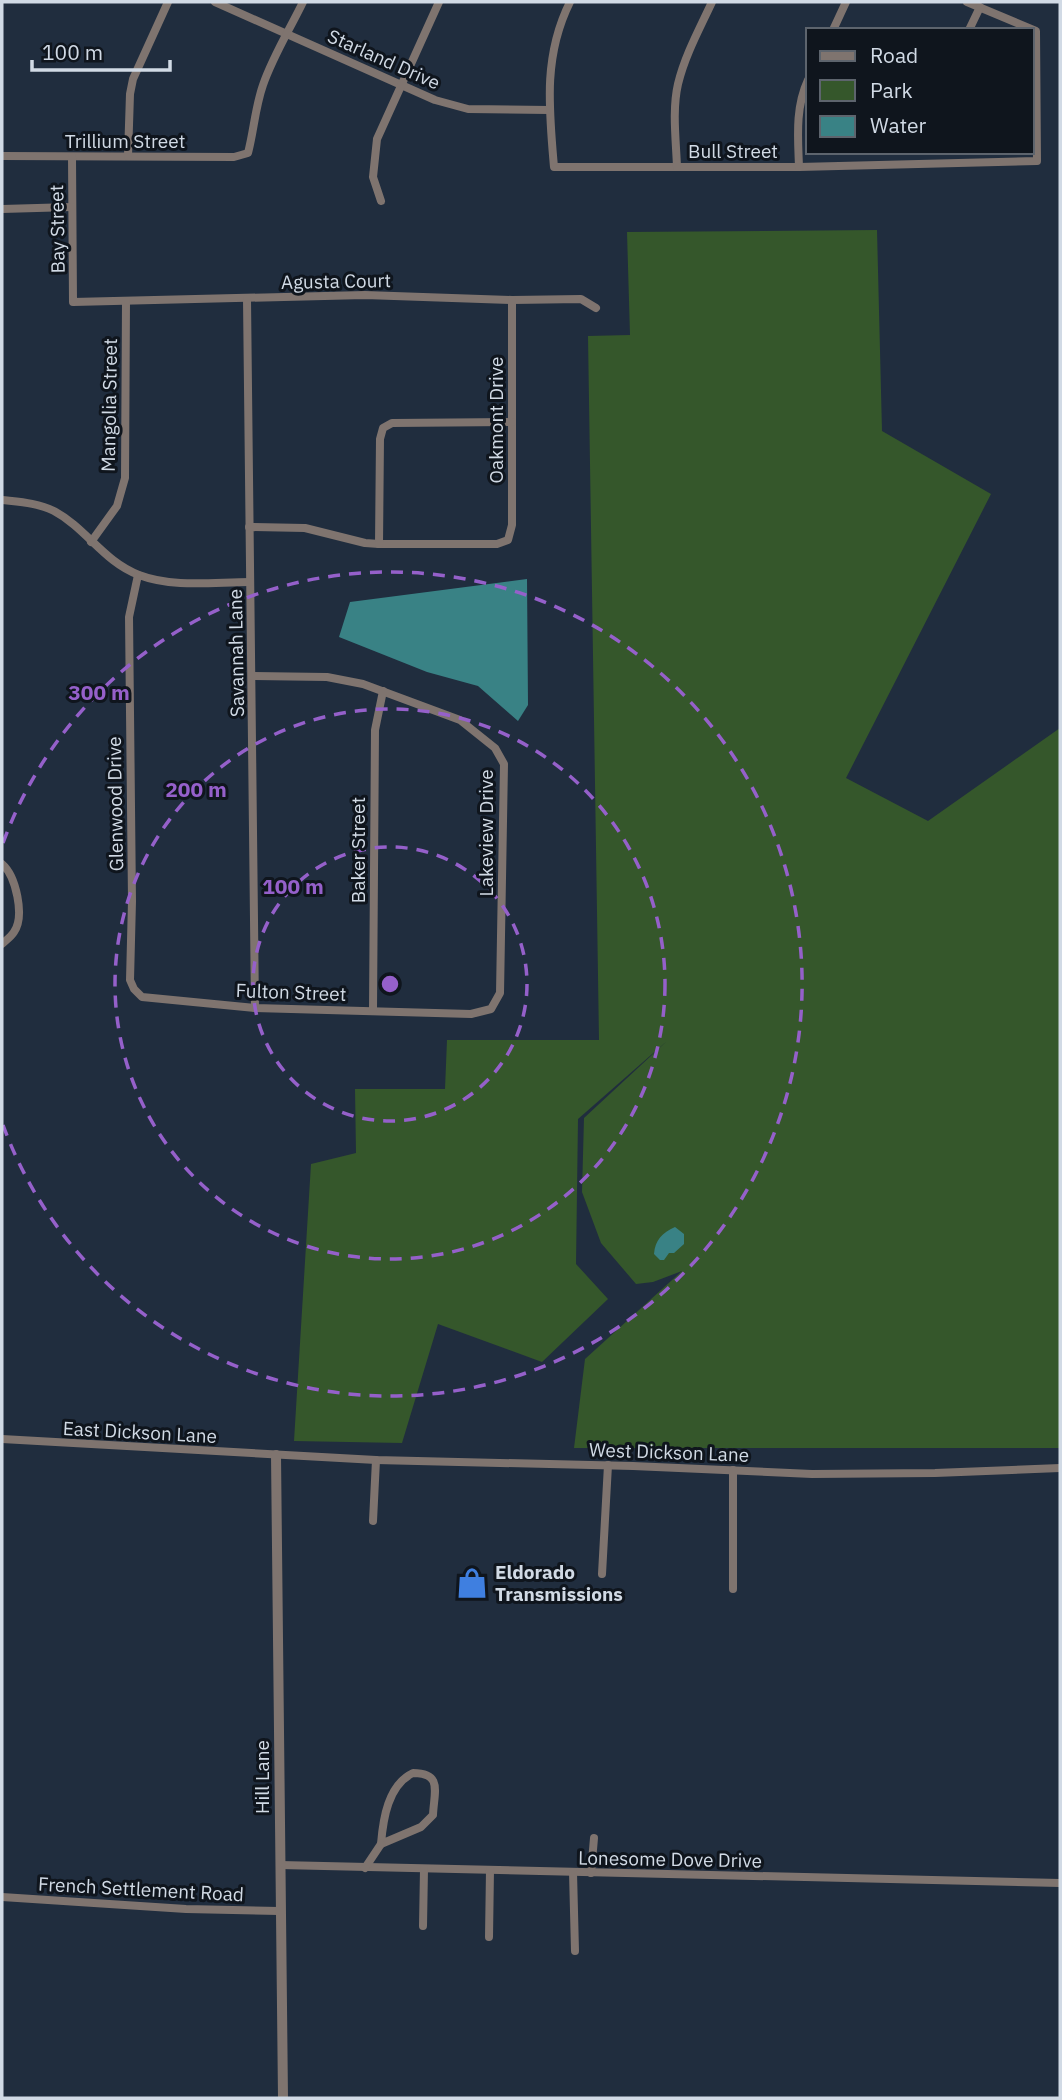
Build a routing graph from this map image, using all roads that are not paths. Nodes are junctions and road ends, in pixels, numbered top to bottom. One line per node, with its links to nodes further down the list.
1 (168, 2): 20 (street)
2 (215, 2): 14 (street, Starland Drive)
3 (303, 2): 14 (street)
4 (439, 2): 15 (street)
5 (570, 2): 17 (street)
6 (712, 2): 23 (street)
7 (846, 2): 10 (street)
8 (967, 2): 9 (street)
9 (980, 7): 11 (street); 12 (street, Bull Street)
10 (834, 28)
11 (970, 28)
12 (1029, 28)
13 (1034, 30): 22 (street, Bull Street)
14 (287, 34): 15 (street, Starland Drive); 20 (street, Trillium Street)
15 (400, 84): 17 (street, Starland Drive); 25 (street)
16 (806, 84): 24 (street)
17 (549, 110): 23 (street, Bull Street)
18 (920, 154): 22 (street)
19 (2, 156): 21 (street, Trillium Street)
20 (128, 156): 21 (street, Trillium Street)
21 (72, 157): 26 (street, Bay Street)
22 (920, 164): 24 (street, Bull Street)
23 (677, 167): 24 (street, Bull Street)
24 (799, 167)
25 (382, 201)
26 (72, 207): 27 (street); 31 (street, Bay Street)
27 (2, 209)
28 (247, 299): 29 (street, Agusta Court); 30 (street, Agusta Court); 35 (street, Savannah Lane)
29 (512, 300): 32 (street, Agusta Court); 33 (street, Oakmont Drive)
30 (125, 301): 31 (street, Agusta Court); 36 (street, Mangolia Street)
31 (73, 302)
32 (596, 308)
33 (512, 422): 37 (street); 37 (street, Oakmont Drive)
34 (2, 500): 36 (street)
35 (249, 527): 37 (street); 39 (street, Savannah Lane)
36 (91, 542): 38 (street)
37 (379, 544)
38 (138, 575): 39 (street); 44 (street, Glenwood Drive)
39 (250, 582): 40 (street, Savannah Lane)
40 (253, 676): 41 (street, Lakeview Drive); 45 (street, Savannah Lane)
41 (383, 691): 46 (street, Lakeview Drive); 47 (street, Baker Street)
42 (2, 864): 43 (street)
43 (2, 944)
44 (134, 989): 45 (street, Fulton Street)
45 (255, 1007): 47 (street, Fulton Street)
46 (491, 1009): 47 (street, Fulton Street)
47 (373, 1011)
48 (2, 1439): 49 (street, East Dickson Lane)
49 (276, 1455): 50 (street, West Dickson Lane); 59 (street, Hill Lane)
50 (376, 1460): 51 (street, West Dickson Lane); 54 (street)
51 (608, 1465): 53 (street, West Dickson Lane); 55 (street)
52 (1060, 1468): 53 (street, West Dickson Lane)
53 (733, 1470): 56 (street)
54 (373, 1521)
55 (602, 1574)
56 (733, 1589)
57 (594, 1838): 64 (street)
58 (381, 1844): 58 (street); 60 (street)
59 (280, 1865): 60 (street, Lonesome Dove Drive); 67 (street, Hill Lane)
60 (365, 1868): 61 (street, Lonesome Dove Drive)
61 (424, 1869): 62 (street, Lonesome Dove Drive); 68 (street)
62 (489, 1870): 63 (street, Lonesome Dove Drive); 69 (street)
63 (573, 1872): 64 (street, Lonesome Dove Drive); 70 (street)
64 (591, 1873): 65 (street, Lonesome Dove Drive)
65 (1060, 1883)
66 (2, 1897): 67 (street, French Settlement Road)
67 (279, 1911): 71 (street, Hill Lane)
68 (423, 1926)
69 (489, 1937)
70 (575, 1951)
71 (283, 2098)

